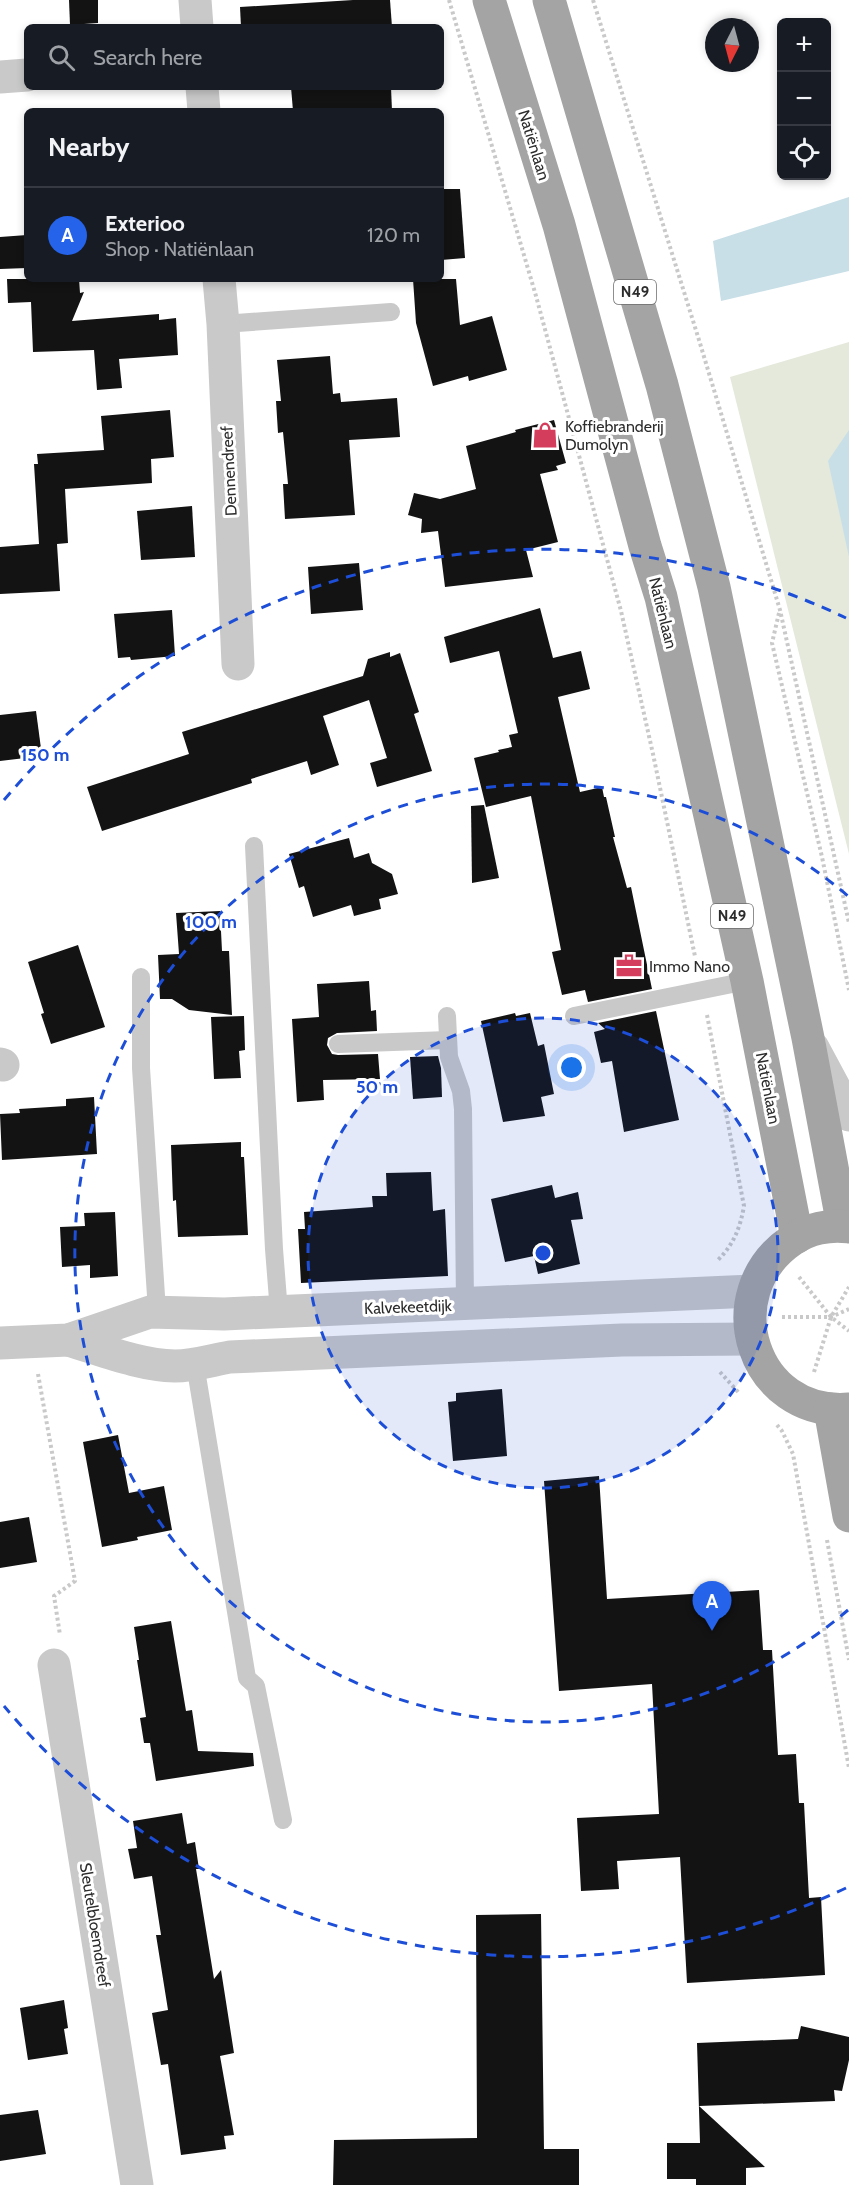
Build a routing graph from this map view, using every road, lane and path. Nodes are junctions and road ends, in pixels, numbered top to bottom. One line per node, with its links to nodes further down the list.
1 (195, 0): 6 (street)
2 (449, 0): 20 (path)
3 (489, 0): 19 (main road, Natiënlaan / N49)
4 (549, 0): 24 (main road, N49)
5 (593, 0): 14 (path)
6 (197, 24)
7 (24, 75): 8 (street)
8 (0, 76)
9 (202, 90): 10 (street)
10 (204, 108)
11 (219, 282): 13 (street, Dennendreef)
12 (391, 312): 13 (lane)
13 (223, 324): 15 (street, Dennendreef)
14 (780, 610): 17 (path); 21 (path)
15 (238, 664)
16 (254, 846): 37 (lane)
17 (849, 923)
18 (141, 977): 36 (lane)
19 (747, 981): 20 (lane); 29 (main road, Natiënlaan / N49)
20 (702, 990): 23 (lane); 30 (path)
21 (849, 990)
22 (447, 1016): 25 (lane)
23 (574, 1016)
24 (808, 1038): 27 (street); 28 (main road, N49)
25 (448, 1040): 26 (lane); 34 (lane)
26 (338, 1044)
27 (849, 1115)
28 (846, 1226): 29 (main road, N49)
29 (797, 1237): 33 (main road, N49)
30 (713, 1265)
31 (794, 1270): 39 (path)
32 (849, 1287): 39 (path)
33 (753, 1291): 34 (street, Kalvekeetdijk); 41 (main road, N49)
34 (465, 1304): 37 (street, Kalvekeetdijk)
35 (849, 1310): 39 (path)
36 (157, 1311): 37 (street, Kalvekeetdijk); 42 (street, Kalvekeetdijk)
37 (279, 1312)
38 (775, 1317): 39 (path)
39 (831, 1317): 40 (path); 47 (path)
40 (849, 1331)
41 (751, 1339): 45 (street, Kalvekeetdijk); 49 (main road, N49)
42 (68, 1340): 43 (street, Kalvekeetdijk); 45 (street, Kalvekeetdijk)
43 (32, 1341): 44 (street, Kalvekeetdijk); 54 (path)
44 (0, 1343)
45 (195, 1364): 56 (lane)
46 (715, 1367): 48 (path)
47 (811, 1380)
48 (745, 1398)
49 (839, 1409): 51 (main road, N49)
50 (771, 1420): 55 (path)
51 (849, 1516)
52 (826, 1538): 53 (path)
53 (849, 1660)
54 (54, 1665): 57 (street, Sleutelbloemdreef)
55 (849, 1768)
56 (283, 1820)
57 (137, 2185)

